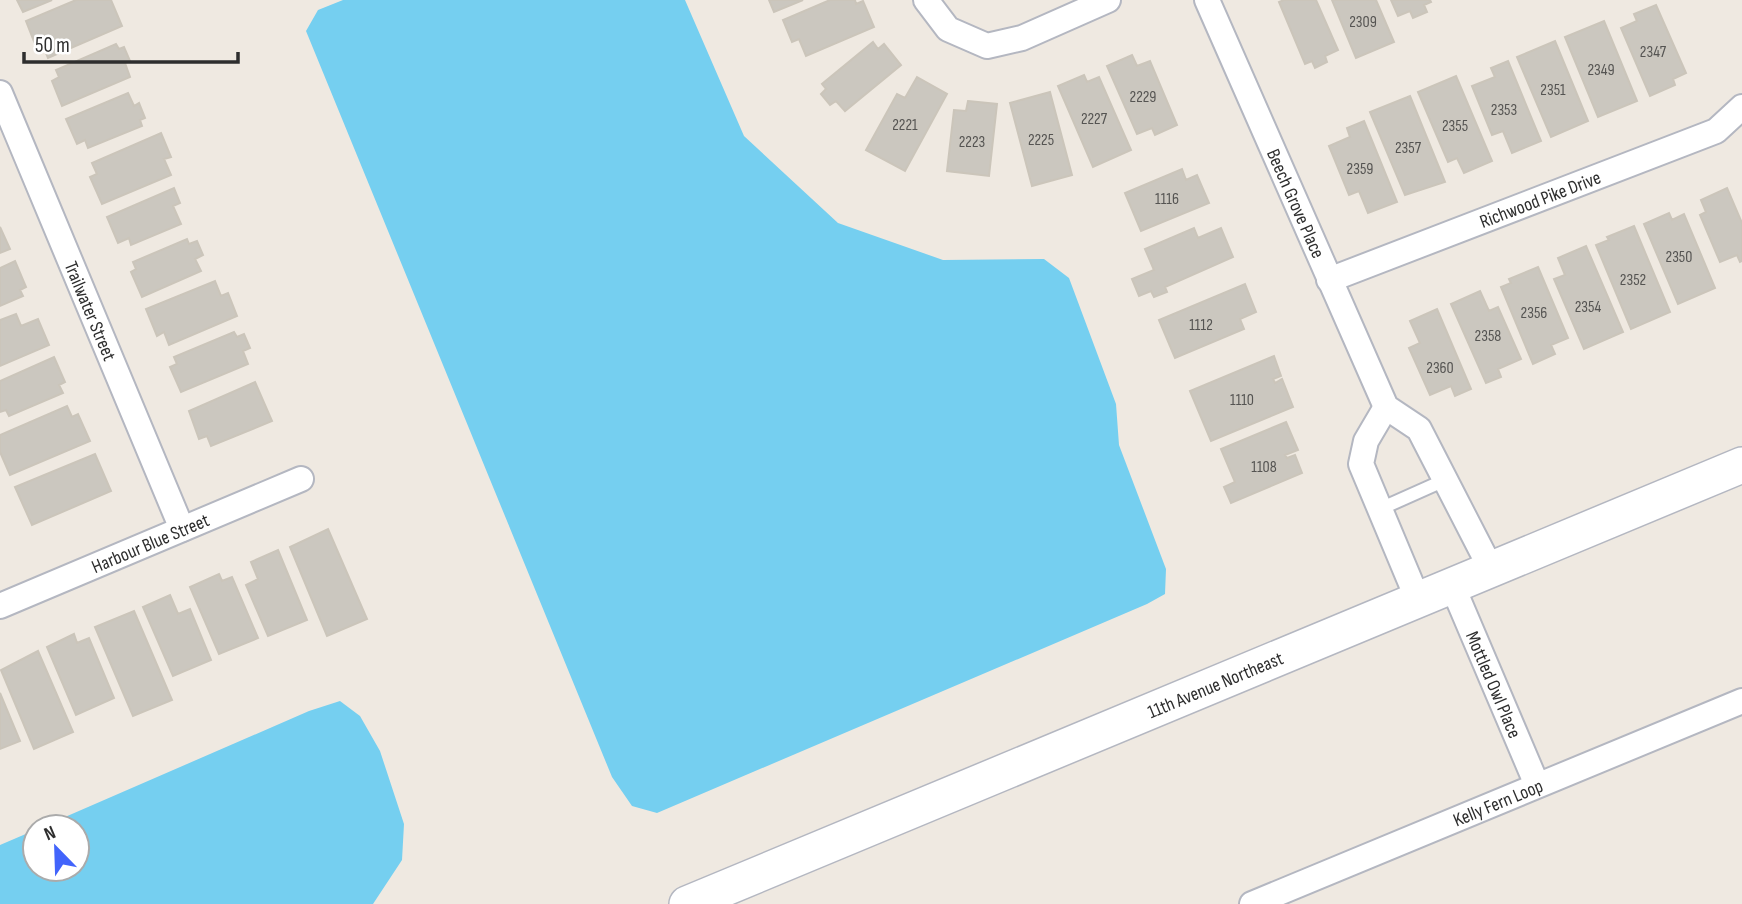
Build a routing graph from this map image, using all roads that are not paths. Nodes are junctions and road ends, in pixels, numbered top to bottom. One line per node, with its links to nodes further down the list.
1 (926, 0): 2 (street)
2 (1108, 0)
3 (1207, 0): 6 (street, Beech Grove Place)
4 (0, 93): 12 (street, Trailwater Street)
5 (1742, 107): 6 (street, Richwood Pike Drive)
6 (1329, 281): 7 (street, Beech Grove Place)
7 (1387, 407): 10 (street); 11 (street)
8 (1742, 465): 13 (street, 11th Avenue Northeast)
9 (301, 479): 12 (street, Harbour Blue Street)
10 (1445, 480): 11 (lane); 13 (street)
11 (1380, 509): 15 (street)
12 (183, 529): 16 (street, Harbour Blue Street)
13 (1491, 569): 14 (street, 11th Avenue Northeast)
14 (1452, 585): 15 (street, 11th Avenue Northeast); 18 (street, Mottled Owl Place)
15 (1418, 600): 19 (street, 11th Avenue Northeast)
16 (0, 606)
17 (1742, 701): 18 (street, Kelly Fern Loop)
18 (1537, 785): 20 (street, Kelly Fern Loop)
19 (687, 904)
20 (1252, 904)

